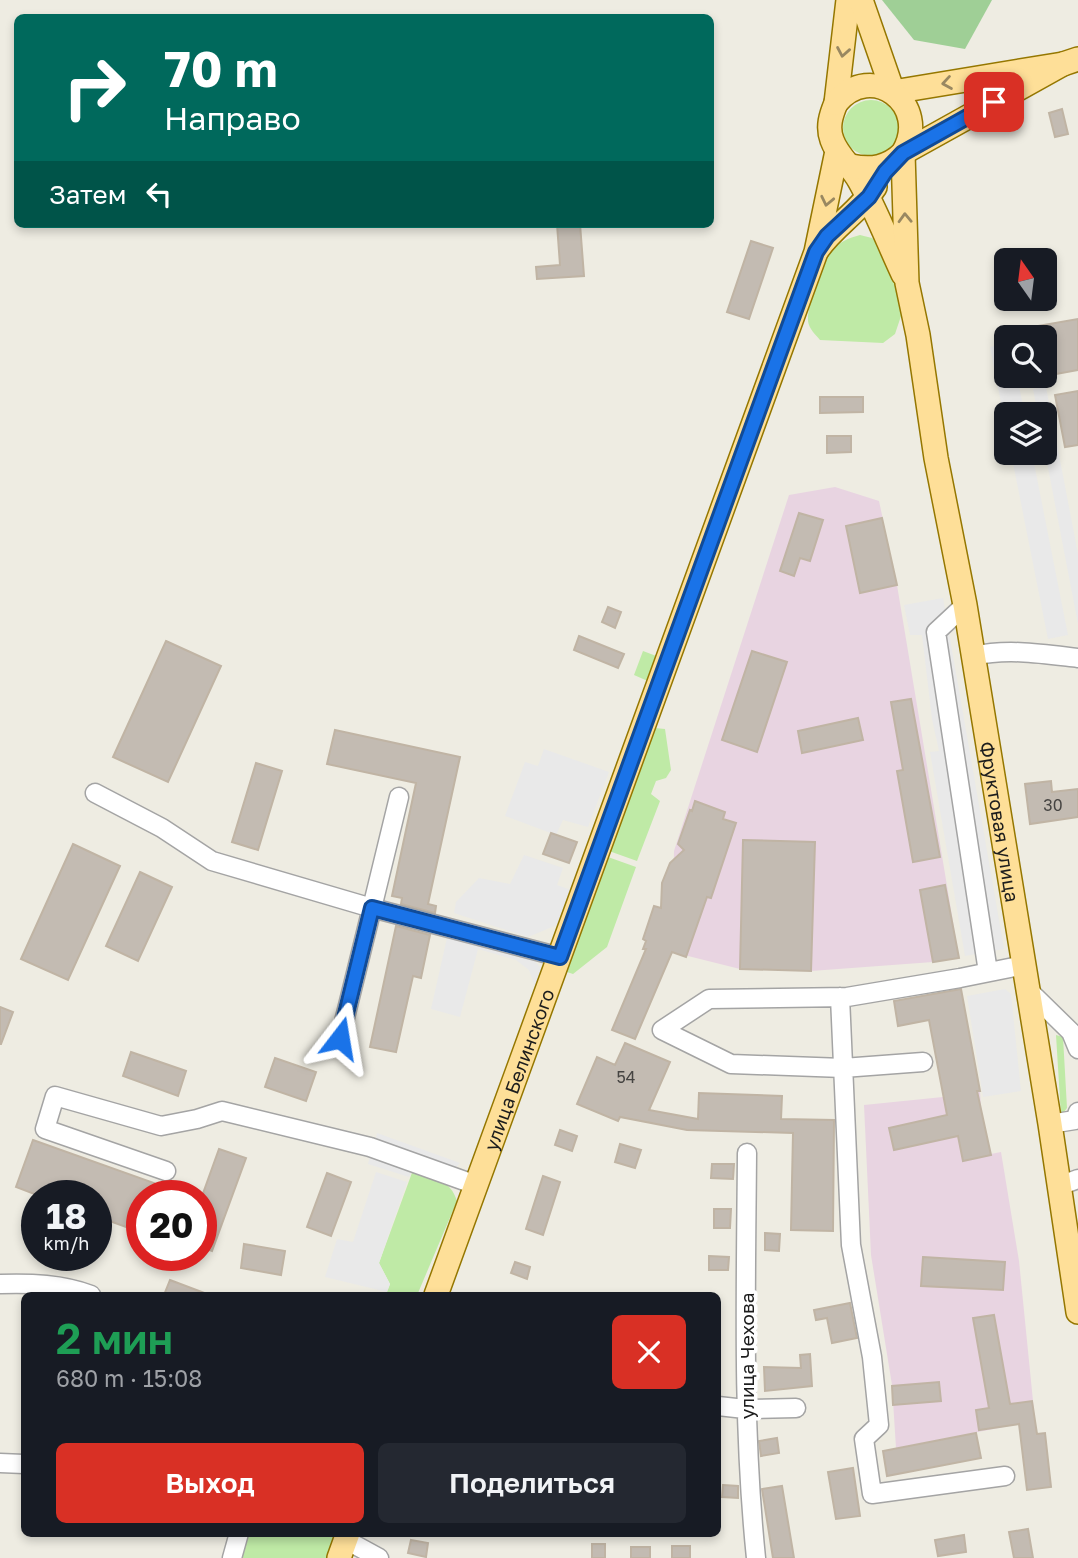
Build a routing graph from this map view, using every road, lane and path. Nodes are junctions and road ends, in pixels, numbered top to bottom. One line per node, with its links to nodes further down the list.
1 (848, 0): 5 (main road, one-way to 5)
2 (861, 0): 4 (main road)
3 (1070, 61): 4 (main road, one-way to 4); 7 (main road)
4 (893, 92): 5 (main road); 7 (main road)
5 (836, 103): 6 (main road)
6 (844, 158): 7 (main road); 7 (main road); 9 (main road, улица Белинского, one-way to 9)
7 (886, 173): 8 (main road); 9 (main road, улица Белинского); 10 (main road, one-way to 7)
8 (887, 240): 9 (main road); 10 (main road)
9 (822, 244): 17 (main road, улица Белинского)
10 (907, 283): 11 (main road, Фруктовая улица)
11 (965, 605): 12 (main road, Фруктовая улица); 19 (street)
12 (974, 656): 13 (street); 18 (main road, Фруктовая улица)
13 (1078, 658)
14 (95, 793): 16 (street)
15 (399, 797): 16 (street)
16 (372, 908): 17 (street); 22 (street)
17 (560, 957): 31 (main road, улица Белинского)
18 (1024, 965): 19 (street); 20 (main road, Фруктовая улица)
19 (988, 972): 21 (street)
20 (1028, 990): 23 (street); 27 (main road, Фруктовая улица)
21 (840, 997): 25 (street); 25 (street)
22 (340, 1038)
23 (1078, 1049)
24 (923, 1062): 25 (street)
25 (844, 1068): 41 (street)
26 (1078, 1112): 27 (street)
27 (1050, 1124): 30 (main road, Фруктовая улица)
28 (747, 1153): 38 (street, улица Чехова)
29 (166, 1171): 31 (street)
30 (1069, 1182): 35 (main road, Фруктовая улица)
31 (476, 1185): 34 (main road, улица Белинского)
32 (0, 1284): 33 (street)
33 (83, 1292)
34 (437, 1292)
35 (1078, 1312)
36 (721, 1406): 38 (street)
37 (796, 1408): 38 (street)
38 (745, 1409): 46 (street, улица Чехова)
39 (0, 1463): 40 (street)
40 (21, 1464)
41 (1005, 1476)
42 (238, 1537): 44 (street)
43 (344, 1544): 45 (street)
44 (232, 1558)
45 (379, 1558)
46 (757, 1558)

